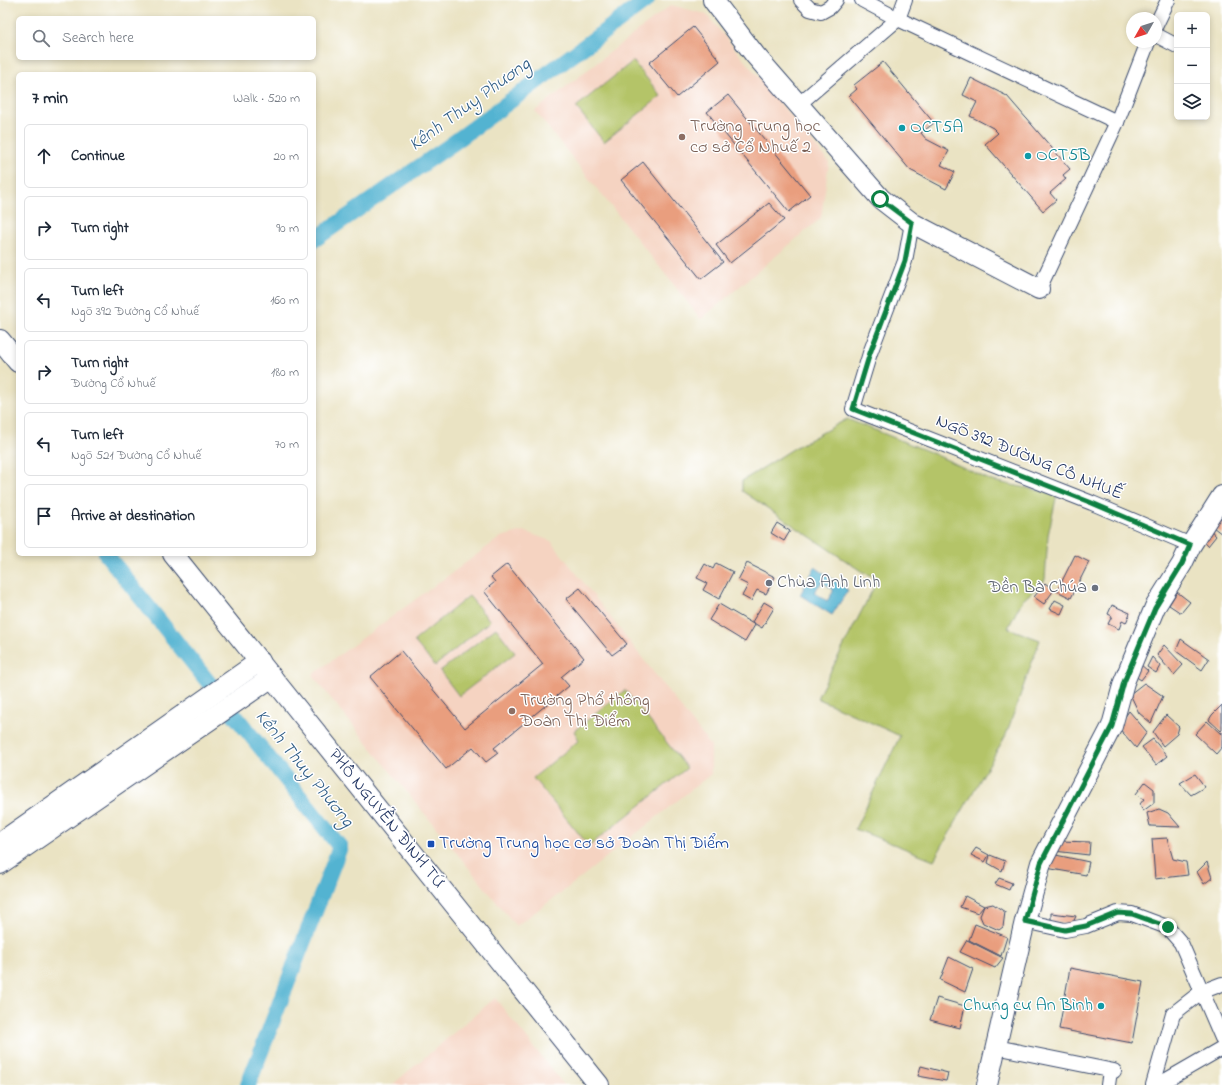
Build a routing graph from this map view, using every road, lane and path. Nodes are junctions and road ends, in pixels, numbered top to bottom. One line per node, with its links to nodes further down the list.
1 (801, 0): 2 (street)
2 (836, 0)
3 (862, 0): 8 (street)
4 (905, 0): 8 (street)
5 (1168, 0): 7 (street)
6 (716, 2): 12 (street)
7 (1162, 12)
8 (898, 19): 12 (street); 13 (street)
9 (1162, 38): 10 (street)
10 (1174, 44)
11 (1146, 48): 13 (street)
12 (798, 105): 14 (street)
13 (1117, 122): 15 (street)
14 (912, 223): 15 (street); 19 (street, NGÕ 392 ĐƯỜNG CỔ NHUẾ)
15 (1039, 289)
16 (0, 340): 17 (street)
17 (16, 360)
18 (1222, 496): 19 (street)
19 (1190, 545): 25 (street)
20 (175, 556): 21 (street, PHỐ NGUYỄN ĐÌNH TỨ)
21 (260, 661): 22 (street, PHỐ NGUYỄN ĐÌNH TỨ); 23 (street)
22 (272, 677): 24 (street); 31 (street, PHỐ NGUYỄN ĐÌNH TỨ)
23 (0, 843)
24 (0, 864)
25 (1025, 921): 27 (street); 29 (street)
26 (1222, 984): 27 (street)
27 (1201, 992): 28 (street); 34 (street)
28 (1222, 1038)
29 (996, 1047): 32 (street); 33 (street)
30 (1222, 1048): 35 (street)
31 (599, 1085)
32 (987, 1085)
33 (1108, 1085)
34 (1152, 1085)
35 (1158, 1085)

